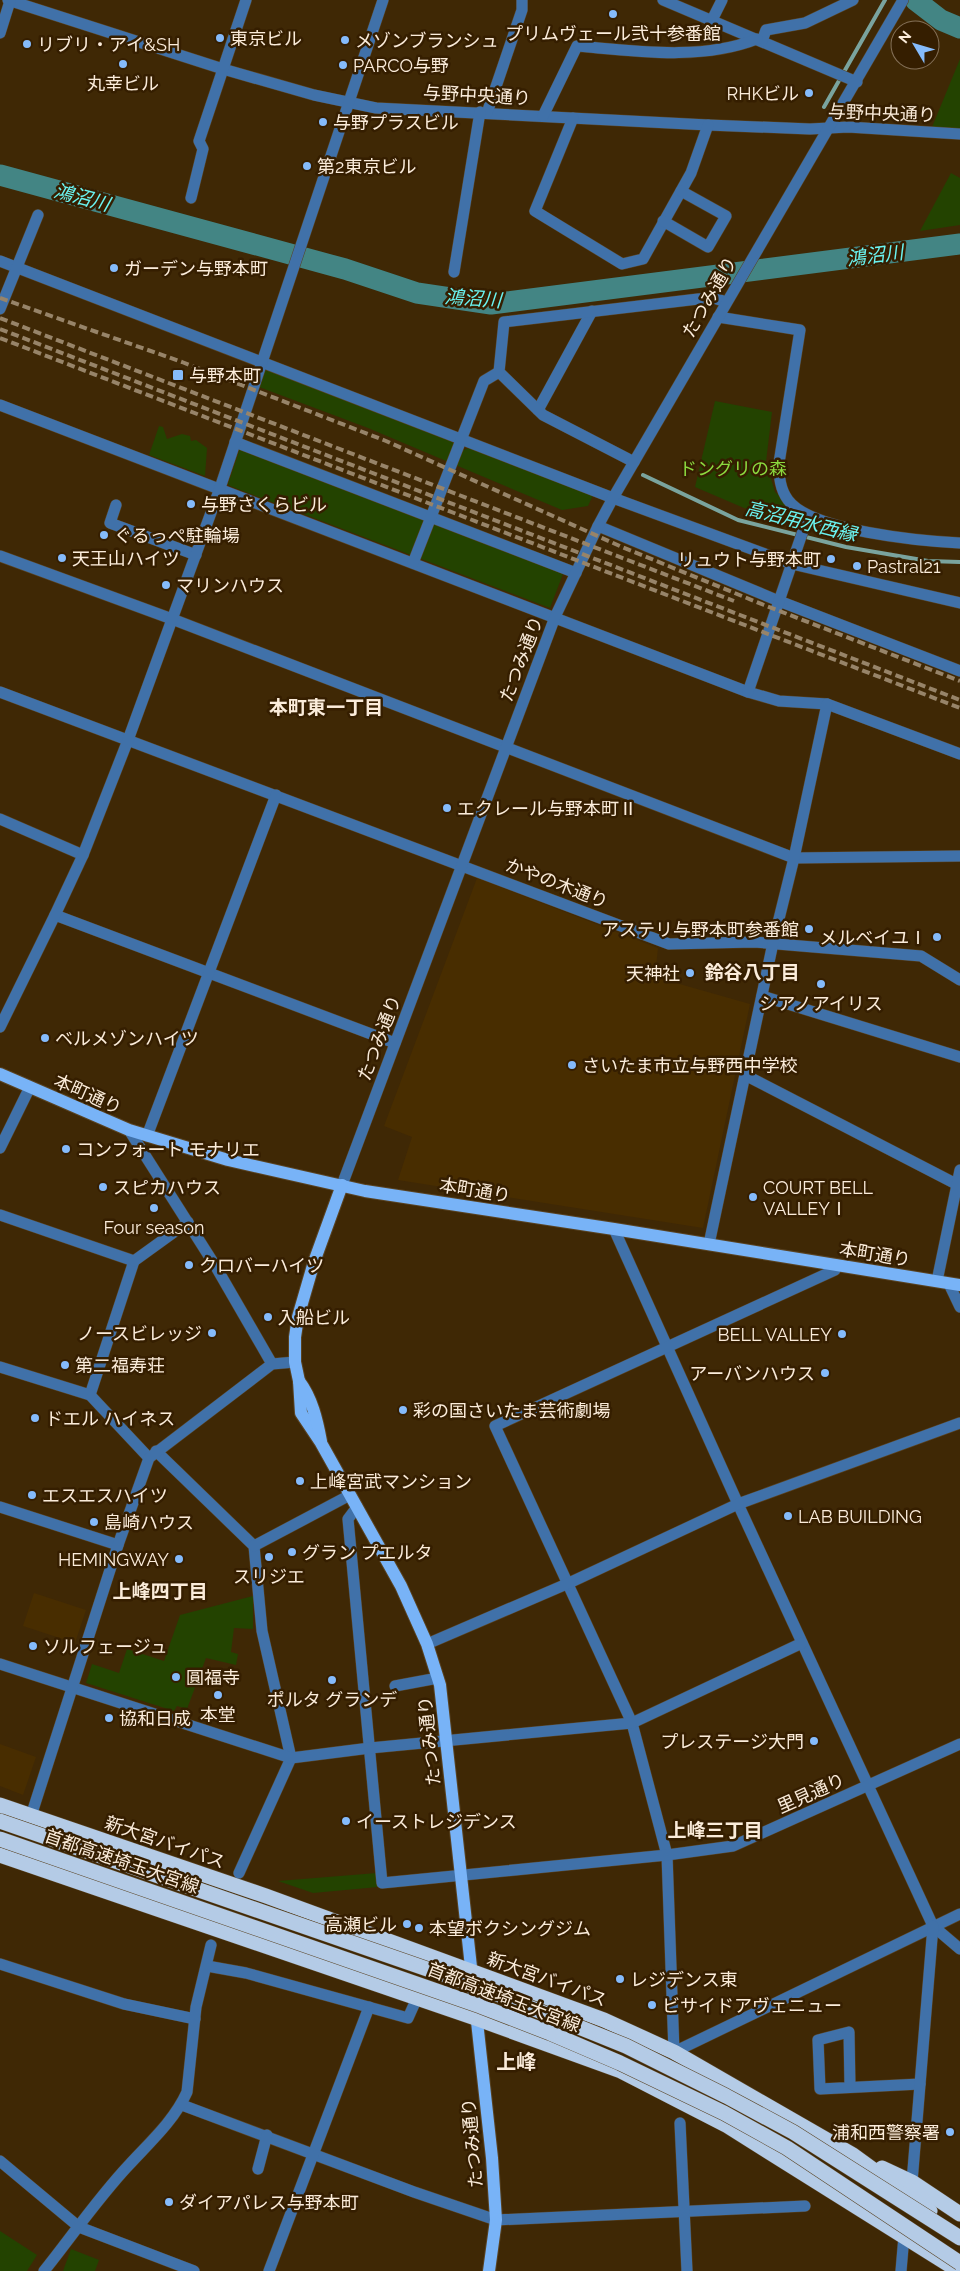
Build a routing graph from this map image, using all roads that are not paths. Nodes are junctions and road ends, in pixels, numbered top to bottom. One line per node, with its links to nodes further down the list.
1 (9, 0): 10 (street); 12 (street, 与野中央通り)
2 (246, 0): 12 (street)
3 (383, 0): 14 (street)
4 (522, 0): 15 (street)
5 (663, 0): 9 (street)
6 (722, 0): 9 (street)
7 (853, 0): 11 (street)
8 (903, 0): 13 (street, たつみ通り)
9 (712, 20): 11 (street)
10 (0, 33)
11 (759, 40): 13 (street); 16 (street)
12 (223, 69): 14 (street, 与野中央通り); 22 (street)
13 (848, 78): 19 (street, たつみ通り)
14 (348, 103): 15 (street, 与野中央通り); 32 (street)
15 (484, 112): 16 (street, 与野中央通り); 27 (street)
16 (543, 116): 17 (street, 与野中央通り)
17 (572, 118): 18 (street, 与野中央通り); 24 (street)
18 (708, 125): 19 (street, 与野中央通り); 21 (street)
19 (829, 128): 20 (street, 与野中央通り); 28 (street, たつみ通り)
20 (960, 134)
21 (681, 191): 24 (street); 24 (street)
22 (191, 198)
23 (38, 215): 26 (street)
24 (663, 221)
25 (0, 261): 26 (street)
26 (18, 268): 29 (street); 32 (street)
27 (454, 272)
28 (729, 298): 30 (street); 31 (street, たつみ通り)
29 (0, 309)
30 (592, 311): 33 (street); 35 (street)
31 (718, 316): 38 (street, たつみ通り); 42 (street)
32 (261, 362): 36 (street); 37 (street)
33 (499, 372): 35 (street); 36 (street)
34 (0, 405): 39 (street)
35 (538, 410): 38 (street)
36 (462, 440): 40 (street); 43 (street)
37 (235, 442): 39 (street); 43 (street)
38 (634, 462): 40 (street, たつみ通り)
39 (220, 488): 46 (street); 48 (street)
40 (613, 498): 44 (street, たつみ通り); 49 (street)
41 (116, 505): 46 (street)
42 (808, 516): 45 (street); 49 (street)
43 (431, 517): 48 (street); 50 (street)
44 (598, 526): 50 (street, たつみ通り); 51 (street)
45 (960, 544)
46 (196, 555): 54 (street)
47 (0, 556): 54 (street)
48 (413, 563): 53 (street)
49 (792, 564): 51 (street); 52 (street)
50 (576, 573): 53 (street, たつみ通り)
51 (779, 601): 55 (street); 57 (street)
52 (960, 603)
53 (555, 617): 57 (street); 60 (street, たつみ通り)
54 (172, 620): 59 (street); 60 (street)
55 (960, 671)
56 (0, 692): 59 (street, かやの木通り)
57 (748, 692): 58 (street)
58 (827, 704): 61 (street); 66 (street)
59 (128, 740): 62 (street, かやの木通り); 64 (street)
60 (506, 748): 66 (street); 67 (street, たつみ通り)
61 (960, 754)
62 (276, 795): 67 (street, かやの木通り); 70 (street)
63 (0, 819): 64 (street)
64 (83, 855): 68 (street)
65 (960, 856): 66 (street)
66 (794, 858): 69 (street)
67 (462, 866): 69 (street, かやの木通り); 74 (street, たつみ通り)
68 (55, 915): 70 (street); 73 (street)
69 (773, 943): 71 (street, かやの木通り); 72 (street)
70 (209, 973): 74 (street); 80 (street)
71 (960, 980)
72 (762, 996): 75 (street); 77 (street)
73 (0, 1027)
74 (395, 1043): 83 (street, たつみ通り)
75 (960, 1057)
76 (0, 1074): 78 (main road, 本町通り)
77 (745, 1075): 84 (street); 88 (street)
78 (30, 1087): 79 (main road, 本町通り); 81 (street)
79 (129, 1130): 80 (main road, 本町通り); 86 (street)
80 (147, 1136): 83 (main road, 本町通り)
81 (0, 1148)
82 (960, 1170): 84 (street)
83 (342, 1185): 87 (main road, 本町通り); 94 (main road, たつみ通り)
84 (958, 1185): 91 (street)
85 (0, 1215): 89 (street)
86 (188, 1222): 89 (street); 95 (street)
87 (614, 1229): 88 (main road, 本町通り); 93 (street)
88 (709, 1244): 90 (main road, 本町通り)
89 (134, 1261): 97 (street)
90 (837, 1266): 91 (main road, 本町通り); 93 (street)
91 (949, 1283): 92 (street)
92 (960, 1307)
93 (666, 1346): 101 (street); 106 (street)
94 (294, 1362): 95 (street); 100 (main road, たつみ通り)
95 (272, 1364): 99 (street)
96 (0, 1366): 97 (street)
97 (90, 1395): 99 (street)
98 (960, 1423): 101 (street)
99 (152, 1454): 104 (street); 105 (street)
100 (350, 1495): 103 (main road, たつみ通り); 105 (street)
101 (738, 1504): 106 (street); 107 (street)
102 (0, 1507): 104 (street)
103 (357, 1507): 108 (main road, たつみ通り); 116 (street)
104 (118, 1545): 112 (street)
105 (254, 1546): 117 (street)
106 (568, 1583): 108 (street); 113 (street)
107 (802, 1643): 113 (street); 118 (street)
108 (427, 1644): 110 (main road, たつみ通り)
109 (0, 1664): 112 (street)
110 (438, 1678): 111 (street); 114 (main road, たつみ通り)
111 (395, 1686)
112 (72, 1688): 117 (street); 120 (street)
113 (632, 1723): 114 (street); 124 (street)
114 (447, 1741): 116 (street); 126 (main road, たつみ通り)
115 (960, 1744): 118 (street, 里見通り)
116 (370, 1748): 117 (street); 126 (street, 里見通り)
117 (291, 1758): 125 (street)
118 (870, 1786): 124 (street, 里見通り); 128 (street)
119 (0, 1805): 120 (highway, 新大宮バイパス)
120 (31, 1816): 133 (highway, 新大宮バイパス)
121 (0, 1821): 157 (highway, 首都高速埼玉大宮線, bridge)
122 (0, 1839): 159 (highway, 首都高速埼玉大宮線, bridge)
123 (0, 1855): 134 (highway)
124 (667, 1855): 126 (street, 里見通り); 138 (street)
125 (239, 1872)
126 (461, 1874): 133 (main road, たつみ通り)
127 (960, 1914): 128 (street)
128 (934, 1926): 130 (street); 138 (street); 139 (street)
129 (212, 1945): 132 (street)
130 (960, 1949)
131 (0, 1964): 136 (street)
132 (207, 1966): 135 (street); 136 (street)
133 (473, 1972): 137 (main road, たつみ通り); 138 (highway, 新大宮バイパス)
134 (417, 1998): 135 (street); 137 (highway)
135 (369, 2007): 144 (street)
136 (195, 2019): 141 (street)
137 (478, 2019): 153 (main road, たつみ通り); 156 (highway)
138 (674, 2052): 145 (highway, 新大宮バイパス)
139 (920, 2084): 140 (street); 148 (street)
140 (850, 2087): 140 (street)
141 (182, 2105): 143 (street); 154 (street)
142 (680, 2123): 151 (street)
143 (267, 2136): 144 (street); 147 (street)
144 (314, 2153): 153 (street); 162 (street)
145 (853, 2155): 148 (highway); 149 (highway, 新大宮バイパス)
146 (0, 2161): 154 (street)
147 (258, 2169)
148 (912, 2182): 149 (street); 152 (highway)
149 (917, 2202): 155 (highway, 新大宮バイパス)
150 (805, 2206): 151 (street)
151 (685, 2212): 153 (street); 164 (street)
152 (960, 2214)
153 (496, 2220): 163 (main road, たつみ通り)
154 (79, 2227): 160 (street); 161 (street)
155 (960, 2232)
156 (904, 2236): 158 (highway); 165 (street)
157 (960, 2238)
158 (917, 2246): 166 (highway); 167 (highway)
159 (960, 2263)
160 (44, 2271)
161 (194, 2271)
162 (269, 2271)
163 (489, 2271)
164 (687, 2271)
165 (901, 2271)
166 (952, 2271)
167 (959, 2271)

